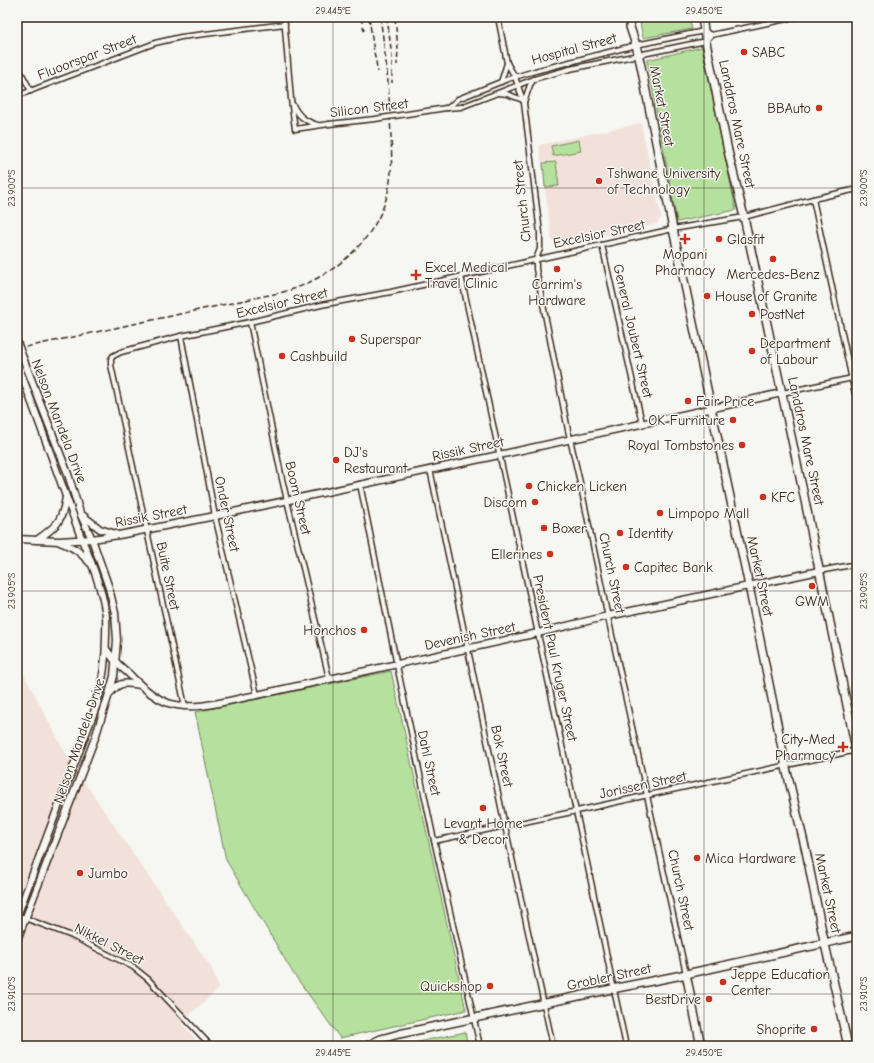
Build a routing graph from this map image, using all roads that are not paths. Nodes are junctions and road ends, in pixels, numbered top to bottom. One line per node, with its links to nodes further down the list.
1 (284, 17): 7 (street)
2 (498, 17): 13 (street, Church Street)
3 (628, 17): 8 (main road, Market Street)
4 (631, 17): 8 (main road)
5 (702, 17): 9 (main road, Landdros Mare Street)
6 (796, 17): 9 (street, Hospital Street)
7 (285, 24): 19 (street, Fluoorspar Street); 22 (street)
8 (630, 28): 11 (main road, Market Street)
9 (707, 33): 10 (main road, Landdros Mare Street); 11 (street, Hospital Street)
10 (706, 41): 12 (street, Hospital Street); 28 (main road, Landdros Mare Street)
11 (636, 45): 12 (main road, Market Street); 15 (street, Hospital Street)
12 (639, 56): 16 (street, Hospital Street); 29 (main road, Market Street)
13 (507, 63): 15 (street, Church Street); 17 (street, Church Street)
14 (17, 65): 19 (street)
15 (515, 77): 17 (street, Hospital Street); 18 (street, Church Street)
16 (534, 79): 18 (street, Hospital Street); 23 (street, Church Street)
17 (501, 82): 24 (street, Hospital Street)
18 (518, 85): 20 (street, Hospital Street); 23 (street, Church Street)
19 (31, 91): 21 (street, Fluoorspar Street)
20 (497, 93): 23 (street); 24 (street, Hospital Street)
21 (17, 96)
22 (291, 99): 25 (street); 25 (street, Silicon Street)
23 (523, 102): 31 (street, Church Street)
24 (447, 108): 25 (street, Silicon Street, bridge)
25 (319, 125)
26 (857, 189): 27 (street, Excelsior Street)
27 (813, 199): 28 (street, Excelsior Street); 39 (street)
28 (744, 217): 29 (street, Excelsior Street); 40 (main road, Landdros Mare Street)
29 (672, 229): 30 (street, Excelsior Street); 42 (main road, Market Street)
30 (602, 245): 31 (street, Excelsior Street); 43 (street, General Joubert Street)
31 (536, 259): 32 (street, Excelsior Street); 44 (street, Church Street)
32 (461, 276): 33 (street, Excelsior Street); 45 (street, President Paul Kruger Street)
33 (250, 322): 34 (street, Excelsior Street); 49 (street, Boom Street)
34 (181, 336): 36 (street, Excelsior Street); 51 (street, Onder Street)
35 (17, 342): 50 (main road, Nelson Mandela Drive, bridge)
36 (113, 356): 52 (street, Buite Street)
37 (17, 362): 48 (main road, Nelson Mandela Drive)
38 (857, 377): 39 (street, Rissik Street)
39 (852, 378): 40 (street, Rissik Street); 41 (street)
40 (782, 393): 42 (main road, Rissik Street); 61 (main road, Landdros Mare Street)
41 (857, 403)
42 (711, 409): 43 (main road, Rissik Street); 62 (main road, Market Street)
43 (642, 423): 44 (main road, Rissik Street)
44 (570, 440): 45 (main road, Rissik Street); 63 (street, Church Street)
45 (499, 455): 46 (main road, Rissik Street); 64 (street, President Paul Kruger Street)
46 (430, 469): 47 (main road, Rissik Street); 65 (street, Bok Street)
47 (360, 484): 49 (main road, Rissik Street); 68 (street, Dahl Street)
48 (66, 496): 56 (main road); 57 (main road, Nelson Mandela Drive)
49 (287, 500): 51 (main road, Rissik Street); 69 (street, Boom Street)
50 (80, 513): 53 (main road); 55 (main road, Nelson Mandela Drive)
51 (215, 516): 52 (main road, Rissik Street); 72 (street, Onder Street)
52 (147, 529): 53 (main road, Rissik Street); 73 (street, Buite Street)
53 (119, 535): 55 (main road, Rissik Street)
54 (17, 539): 56 (main road, Rissik Street)
55 (92, 539): 57 (main road, Rissik Street); 67 (main road, Nelson Mandela Drive)
56 (36, 540): 58 (main road, Rissik Street)
57 (82, 540): 58 (main road, Rissik Street); 60 (main road, Nelson Mandela Drive)
58 (59, 541): 60 (main road)
59 (857, 564): 61 (street, Devenish Street)
60 (94, 567): 66 (main road, Nelson Mandela Drive)
61 (819, 571): 62 (main road, Devenish Street); 74 (main road, Landdros Mare Street)
62 (749, 586): 63 (main road, Devenish Street); 75 (main road, Market Street)
63 (608, 616): 64 (main road, Devenish Street); 76 (street, Church Street)
64 (538, 633): 65 (main road, Devenish Street); 77 (street, President Paul Kruger Street)
65 (468, 648): 68 (main road, Devenish Street); 78 (street, Bok Street)
66 (106, 649): 67 (main road, Devenish Street); 80 (main road, Nelson Mandela Drive)
67 (116, 662): 70 (main road, Devenish Street); 71 (main road, Nelson Mandela Drive)
68 (397, 664): 69 (main road, Devenish Street); 79 (street, Dahl Street)
69 (329, 678): 72 (main road, Devenish Street)
70 (140, 684): 71 (main road); 73 (main road, Devenish Street)
71 (109, 694): 81 (main road, Nelson Mandela Drive)
72 (256, 694): 73 (main road, Devenish Street)
73 (185, 706)
74 (857, 751): 75 (street, Jorissen Street)
75 (786, 765): 76 (street, Jorissen Street); 84 (main road, Market Street)
76 (647, 795): 77 (street, Jorissen Street); 85 (street, Church Street)
77 (577, 811): 78 (street, Jorissen Street); 86 (street, President Paul Kruger Street)
78 (505, 826): 79 (street, Jorissen Street); 87 (street, Bok Street)
79 (434, 841): 88 (street, Dahl Street)
80 (17, 916): 81 (street, Nikkel Street)
81 (25, 919): 83 (main road, Nelson Mandela Drive); 89 (street, Nikkel Street)
82 (857, 936): 84 (main road, Grobler Street)
83 (17, 940)
84 (825, 943): 85 (main road, Grobler Street); 95 (main road, Market Street)
85 (686, 974): 86 (main road, Grobler Street); 94 (main road, Church Street)
86 (614, 988): 87 (main road, Grobler Street); 93 (street, President Paul Kruger Street)
87 (544, 1004): 88 (main road, Grobler Street); 92 (street, Bok Street)
88 (474, 1018): 90 (main road, Grobler Street); 91 (street, Dahl Street)
89 (211, 1046)
90 (366, 1046)
91 (480, 1046)
92 (553, 1046)
93 (626, 1046)
94 (701, 1046)
95 (848, 1046)

